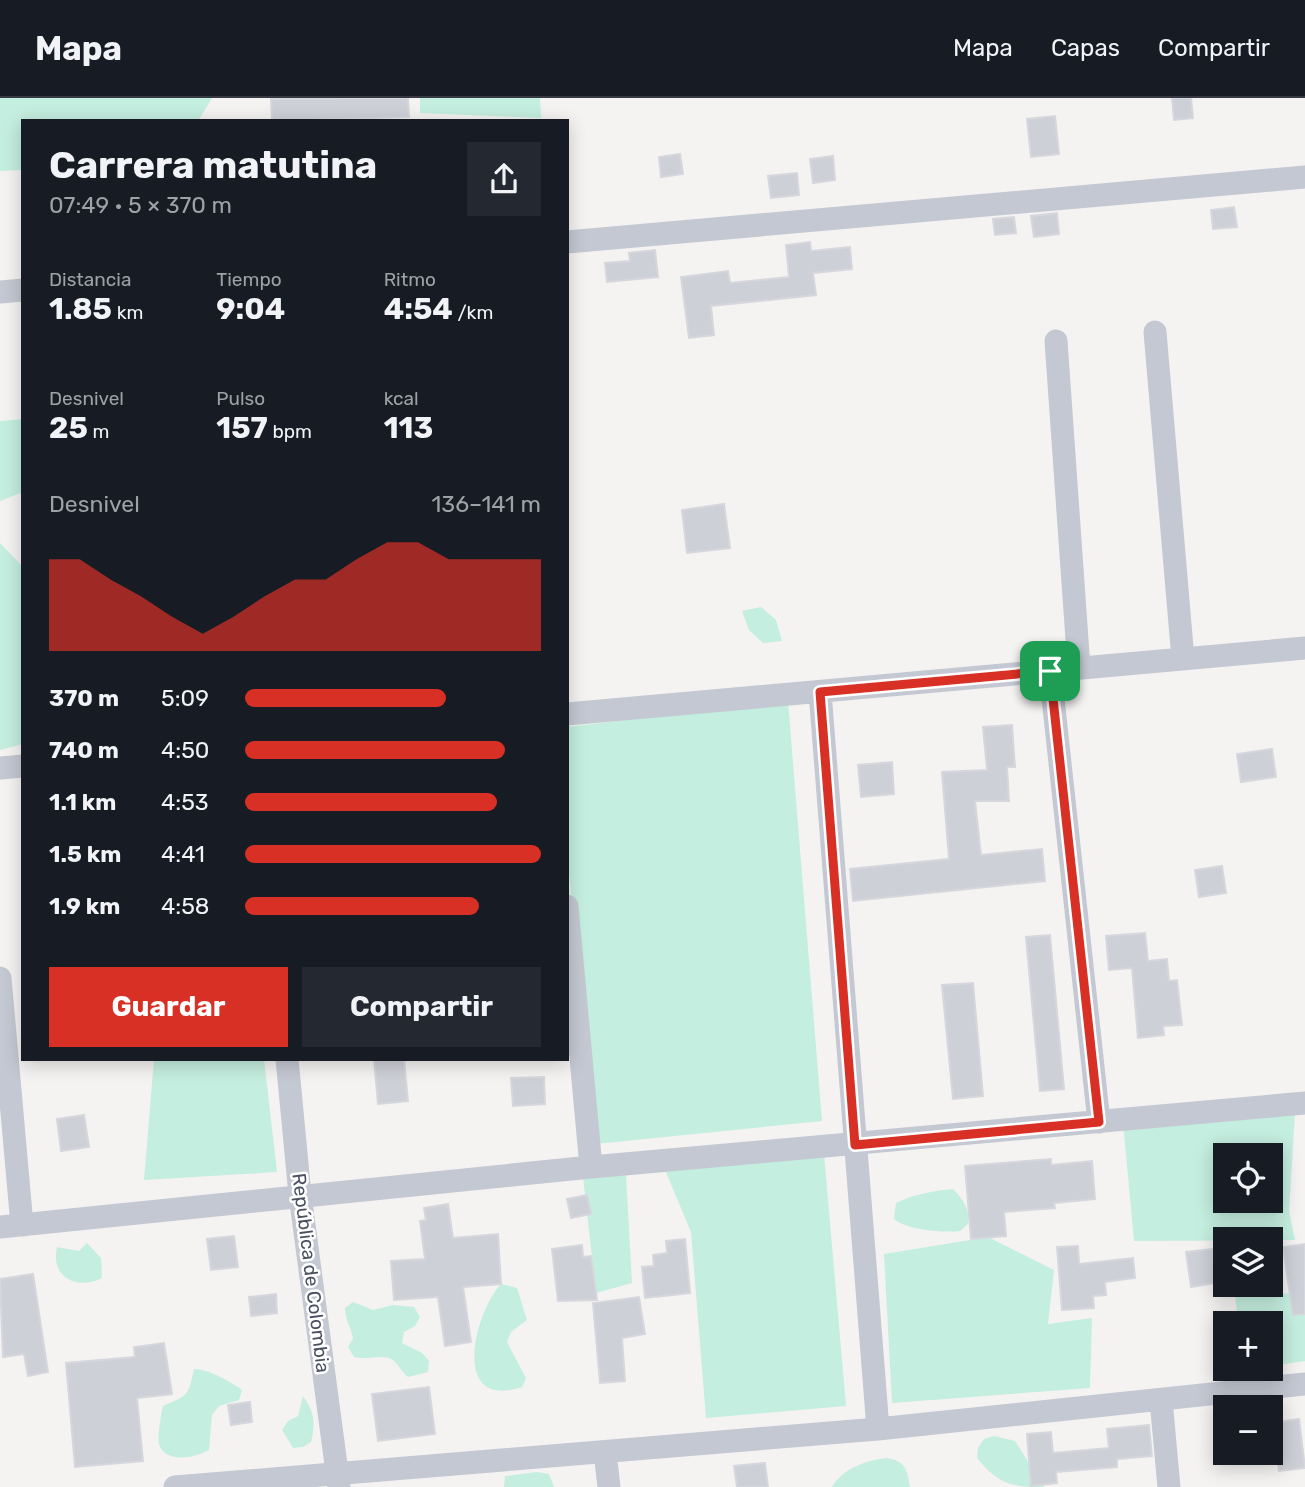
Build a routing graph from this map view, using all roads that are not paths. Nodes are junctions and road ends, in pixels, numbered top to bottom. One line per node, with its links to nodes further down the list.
1 (1305, 177): 2 (street)
2 (569, 242)
3 (21, 290): 4 (street)
4 (0, 292)
5 (1155, 332): 8 (street)
6 (1056, 341): 9 (street)
7 (1305, 648): 8 (street)
8 (1183, 659): 9 (street)
9 (1079, 668): 10 (street)
10 (1050, 671): 11 (street); 19 (street)
11 (820, 692): 12 (street); 20 (street)
12 (569, 715)
13 (21, 766): 14 (street)
14 (0, 768)
15 (569, 928): 21 (street)
16 (0, 978): 23 (street)
17 (287, 1061): 22 (street, República de Colombia)
18 (1305, 1103): 19 (street)
19 (1099, 1122): 20 (street)
20 (855, 1145): 21 (street); 26 (street)
21 (591, 1167): 22 (street)
22 (300, 1195): 23 (street); 28 (street, República de Colombia)
23 (11, 1226)
24 (1305, 1384): 25 (street)
25 (1161, 1400): 26 (street); 31 (street)
26 (878, 1429): 27 (street)
27 (605, 1451): 28 (street); 30 (street)
28 (338, 1480): 29 (street)
29 (175, 1487)
30 (609, 1487)
31 (1169, 1487)

